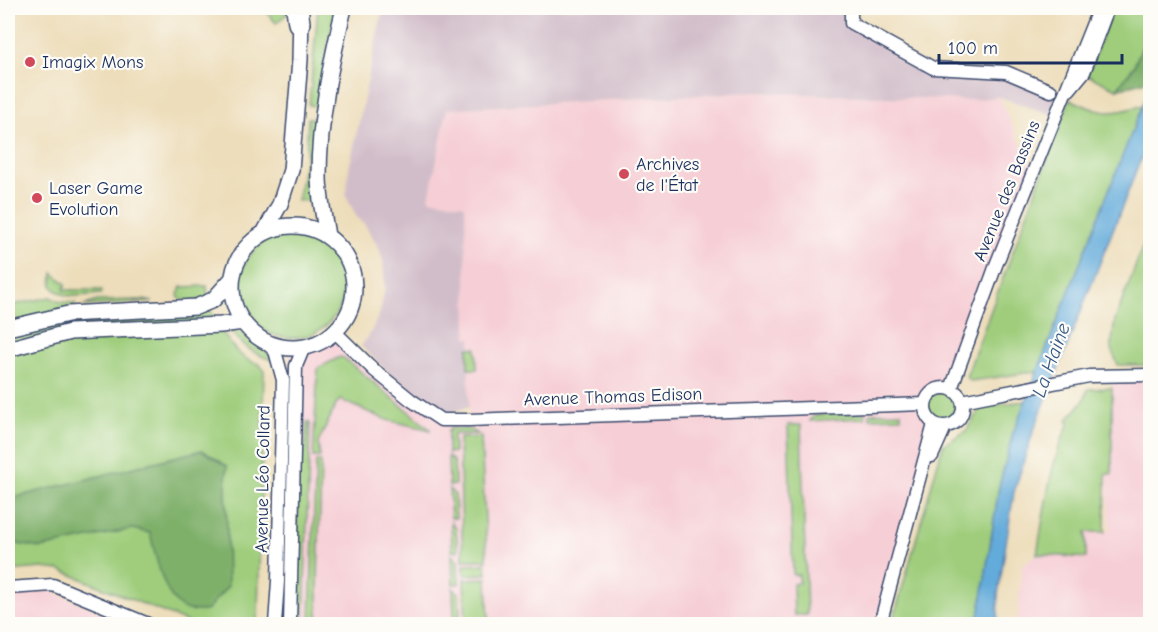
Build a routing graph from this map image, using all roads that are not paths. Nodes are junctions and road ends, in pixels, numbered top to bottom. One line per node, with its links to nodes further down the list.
1 (344, 8): 9 (street)
2 (851, 8): 6 (street)
3 (1099, 8): 7 (street, Avenue des Bassins)
4 (1108, 8): 7 (street)
5 (299, 13): 8 (street)
6 (1051, 91)
7 (1065, 96): 18 (street, Avenue des Bassins)
8 (264, 233): 9 (street); 10 (street)
9 (327, 236): 13 (street)
10 (232, 279): 11 (street); 12 (street)
11 (243, 322): 14 (street); 16 (street)
12 (8, 328)
13 (334, 331): 15 (street); 20 (street, Avenue Thomas Edison)
14 (263, 340): 15 (street); 24 (street, Avenue Léo Collard)
15 (304, 347): 25 (street, Avenue Léo Collard)
16 (8, 350)
17 (1150, 375): 19 (street)
18 (951, 389): 19 (street); 20 (street)
19 (962, 401): 21 (street)
20 (924, 404): 21 (street)
21 (939, 425): 26 (street); 27 (street)
22 (8, 588): 23 (street)
23 (148, 624)
24 (275, 624)
25 (290, 624)
26 (880, 624)
27 (887, 624)

